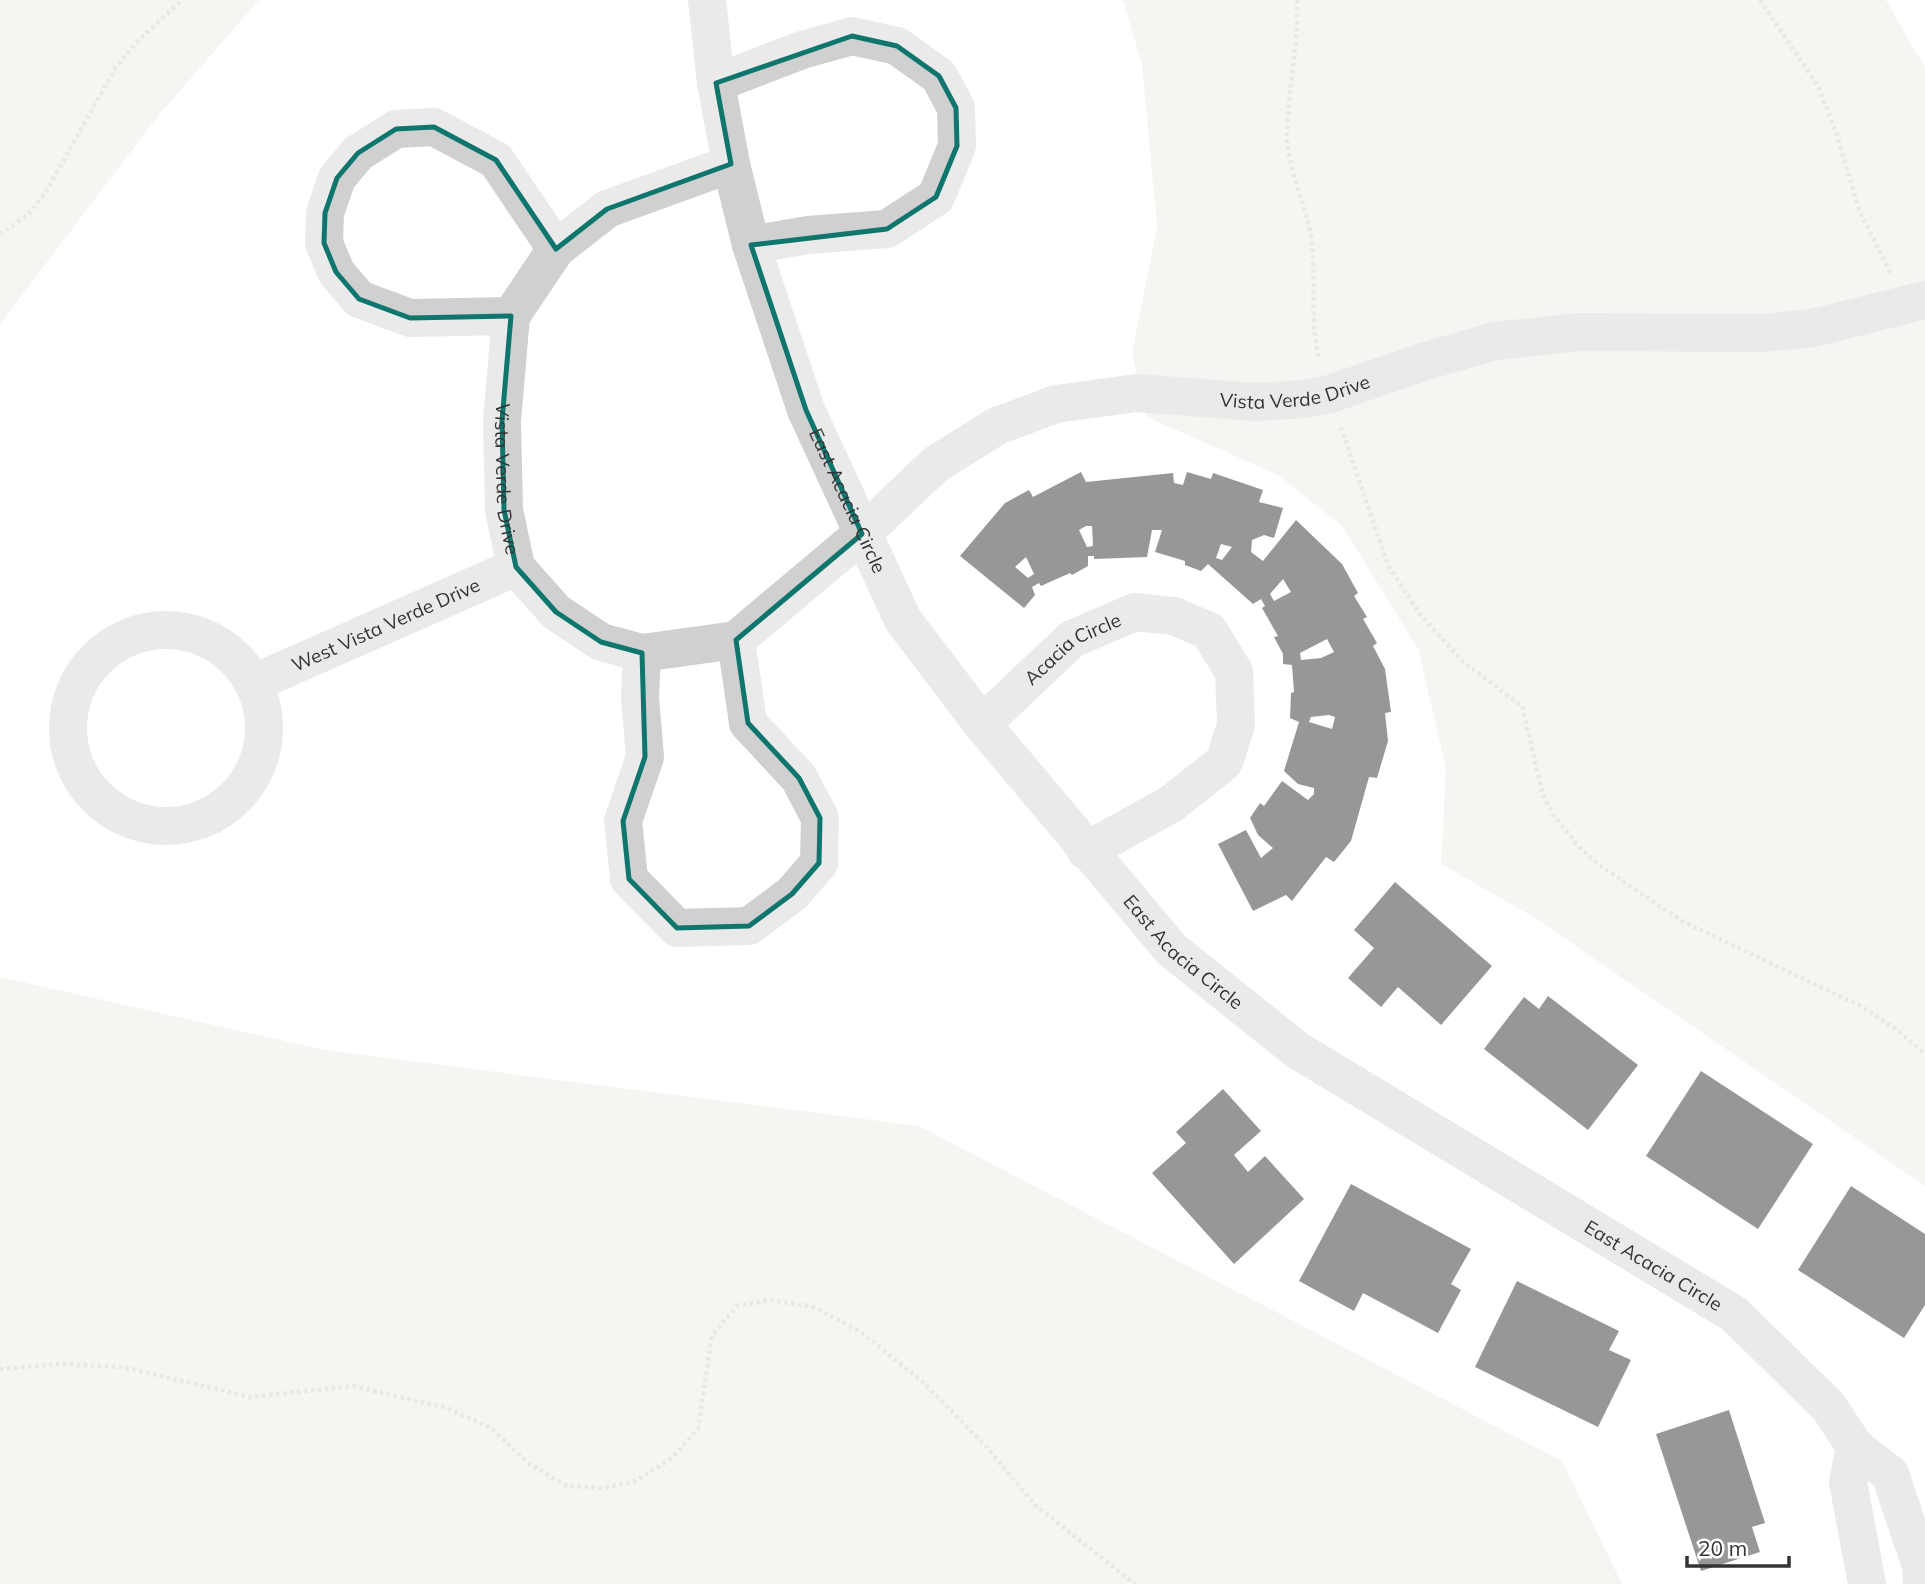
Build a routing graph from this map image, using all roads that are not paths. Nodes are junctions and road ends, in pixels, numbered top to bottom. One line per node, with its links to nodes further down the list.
1 (707, 0): 2 (street, East Acacia Circle)
2 (716, 83): 3 (street, East Acacia Circle); 4 (street)
3 (730, 164): 4 (street, East Acacia Circle); 5 (street, Vista Verde Drive)
4 (751, 245): 8 (street, East Acacia Circle)
5 (556, 249): 7 (street, Vista Verde Drive); 7 (street)
6 (1917, 303): 8 (street, Vista Verde Drive)
7 (511, 316): 9 (street, Vista Verde Drive)
8 (862, 534): 10 (street, Vista Verde Drive); 13 (street, East Acacia Circle)
9 (516, 567): 11 (street, Vista Verde Drive); 12 (street, West Vista Verde Drive)
10 (736, 640): 11 (street, Vista Verde Drive); 11 (street)
11 (642, 653)
12 (254, 683): 12 (street)
13 (982, 724): 14 (street, East Acacia Circle); 14 (street, Acacia Circle)
14 (1086, 850): 15 (street, East Acacia Circle)
15 (1855, 1447): 16 (street); 17 (street, East Acacia Circle)
16 (1867, 1584)
17 (1922, 1584)

